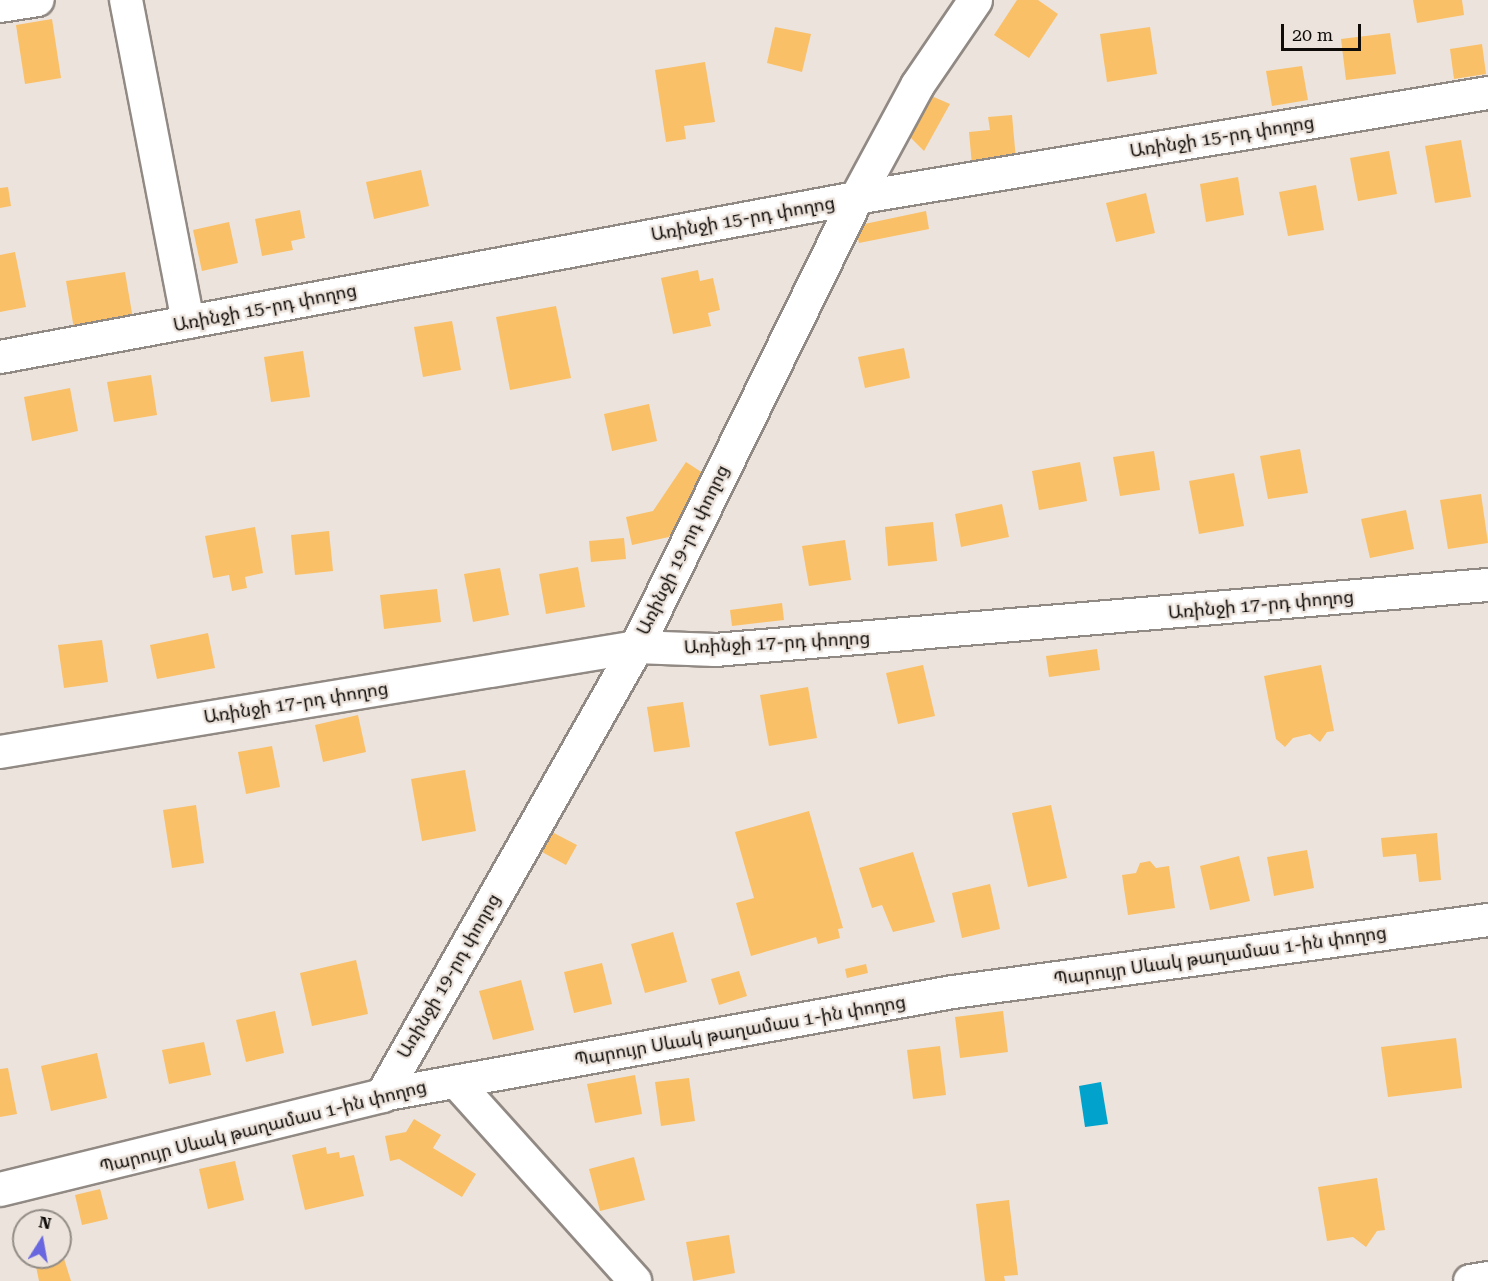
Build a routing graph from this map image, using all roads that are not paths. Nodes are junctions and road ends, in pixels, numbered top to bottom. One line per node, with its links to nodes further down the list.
1 (38, 0): 4 (street)
2 (126, 0): 7 (street)
3 (975, 0): 6 (street, Առինջի 19-րդ փողոց)
4 (0, 6)
5 (1488, 93): 6 (street, Առինջի 15-րդ փողոց)
6 (856, 198): 7 (street, Առինջի 15-րդ փողոց); 10 (street, Առինջի 19-րդ փողոց)
7 (188, 322): 8 (street, Առինջի 15-րդ փողոց)
8 (0, 357)
9 (1488, 585): 10 (street, Առինջի 17-րդ փողոց)
10 (636, 647): 11 (street, Առինջի 17-րդ փողոց); 14 (street, Առինջի 19-րդ փողոց)
11 (0, 752)
12 (1488, 920): 13 (street, Պարույր Սևակ թաղամաս 1-ին փողոց)
13 (456, 1082): 14 (street, Պարույր Սևակ թաղամաս 1-ին փողոց); 17 (street)
14 (382, 1095): 15 (street, Պարույր Սևակ թաղամաս 1-ին փողոց)
15 (0, 1189)
16 (1488, 1278): 18 (street)
17 (635, 1281)
18 (1470, 1281)

